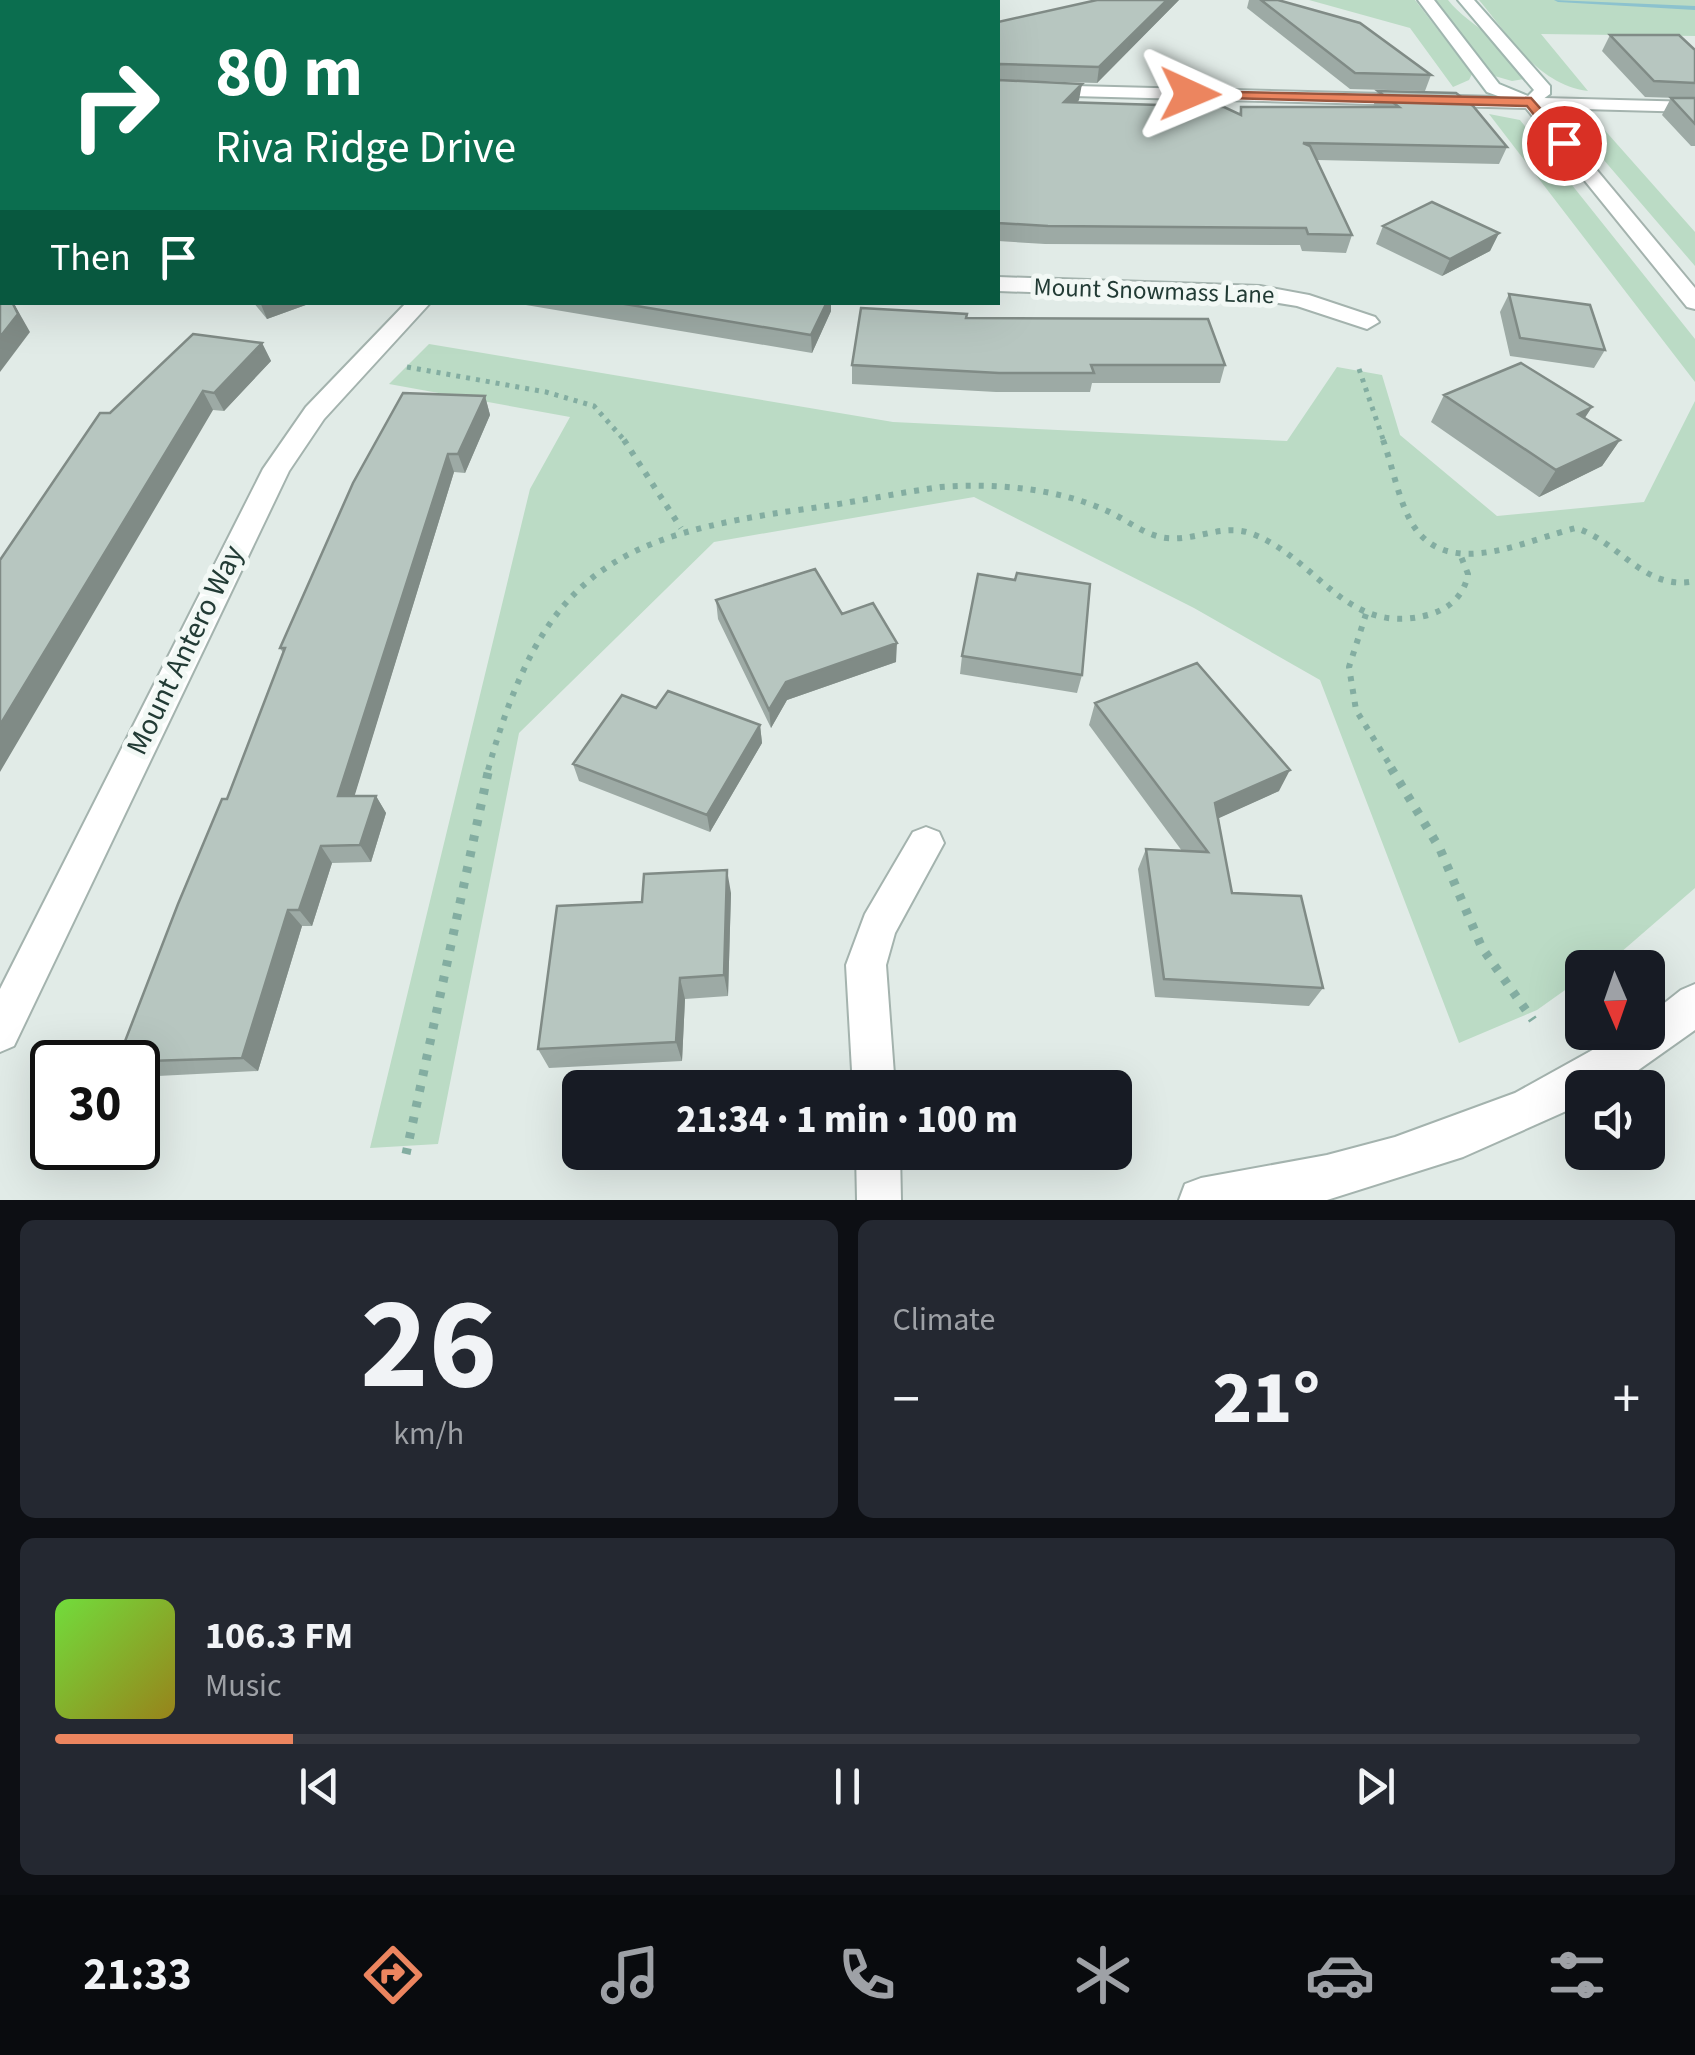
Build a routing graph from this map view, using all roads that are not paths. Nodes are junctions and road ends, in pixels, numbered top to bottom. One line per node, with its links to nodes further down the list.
1 (1426, 0): 4 (street)
2 (1466, 0): 4 (street)
3 (1000, 89): 4 (street)
4 (1531, 102): 5 (street); 7 (street)
5 (1695, 106)
6 (1000, 284): 9 (street, Mount Snowmass Lane)
7 (1695, 302)
8 (417, 305): 12 (street, Mount Antero Way)
9 (1367, 322)
10 (926, 843): 13 (street)
11 (1693, 1010): 16 (street)
12 (0, 1032)
13 (873, 1070)
14 (878, 1170): 15 (street)
15 (879, 1200)
16 (1201, 1200)

